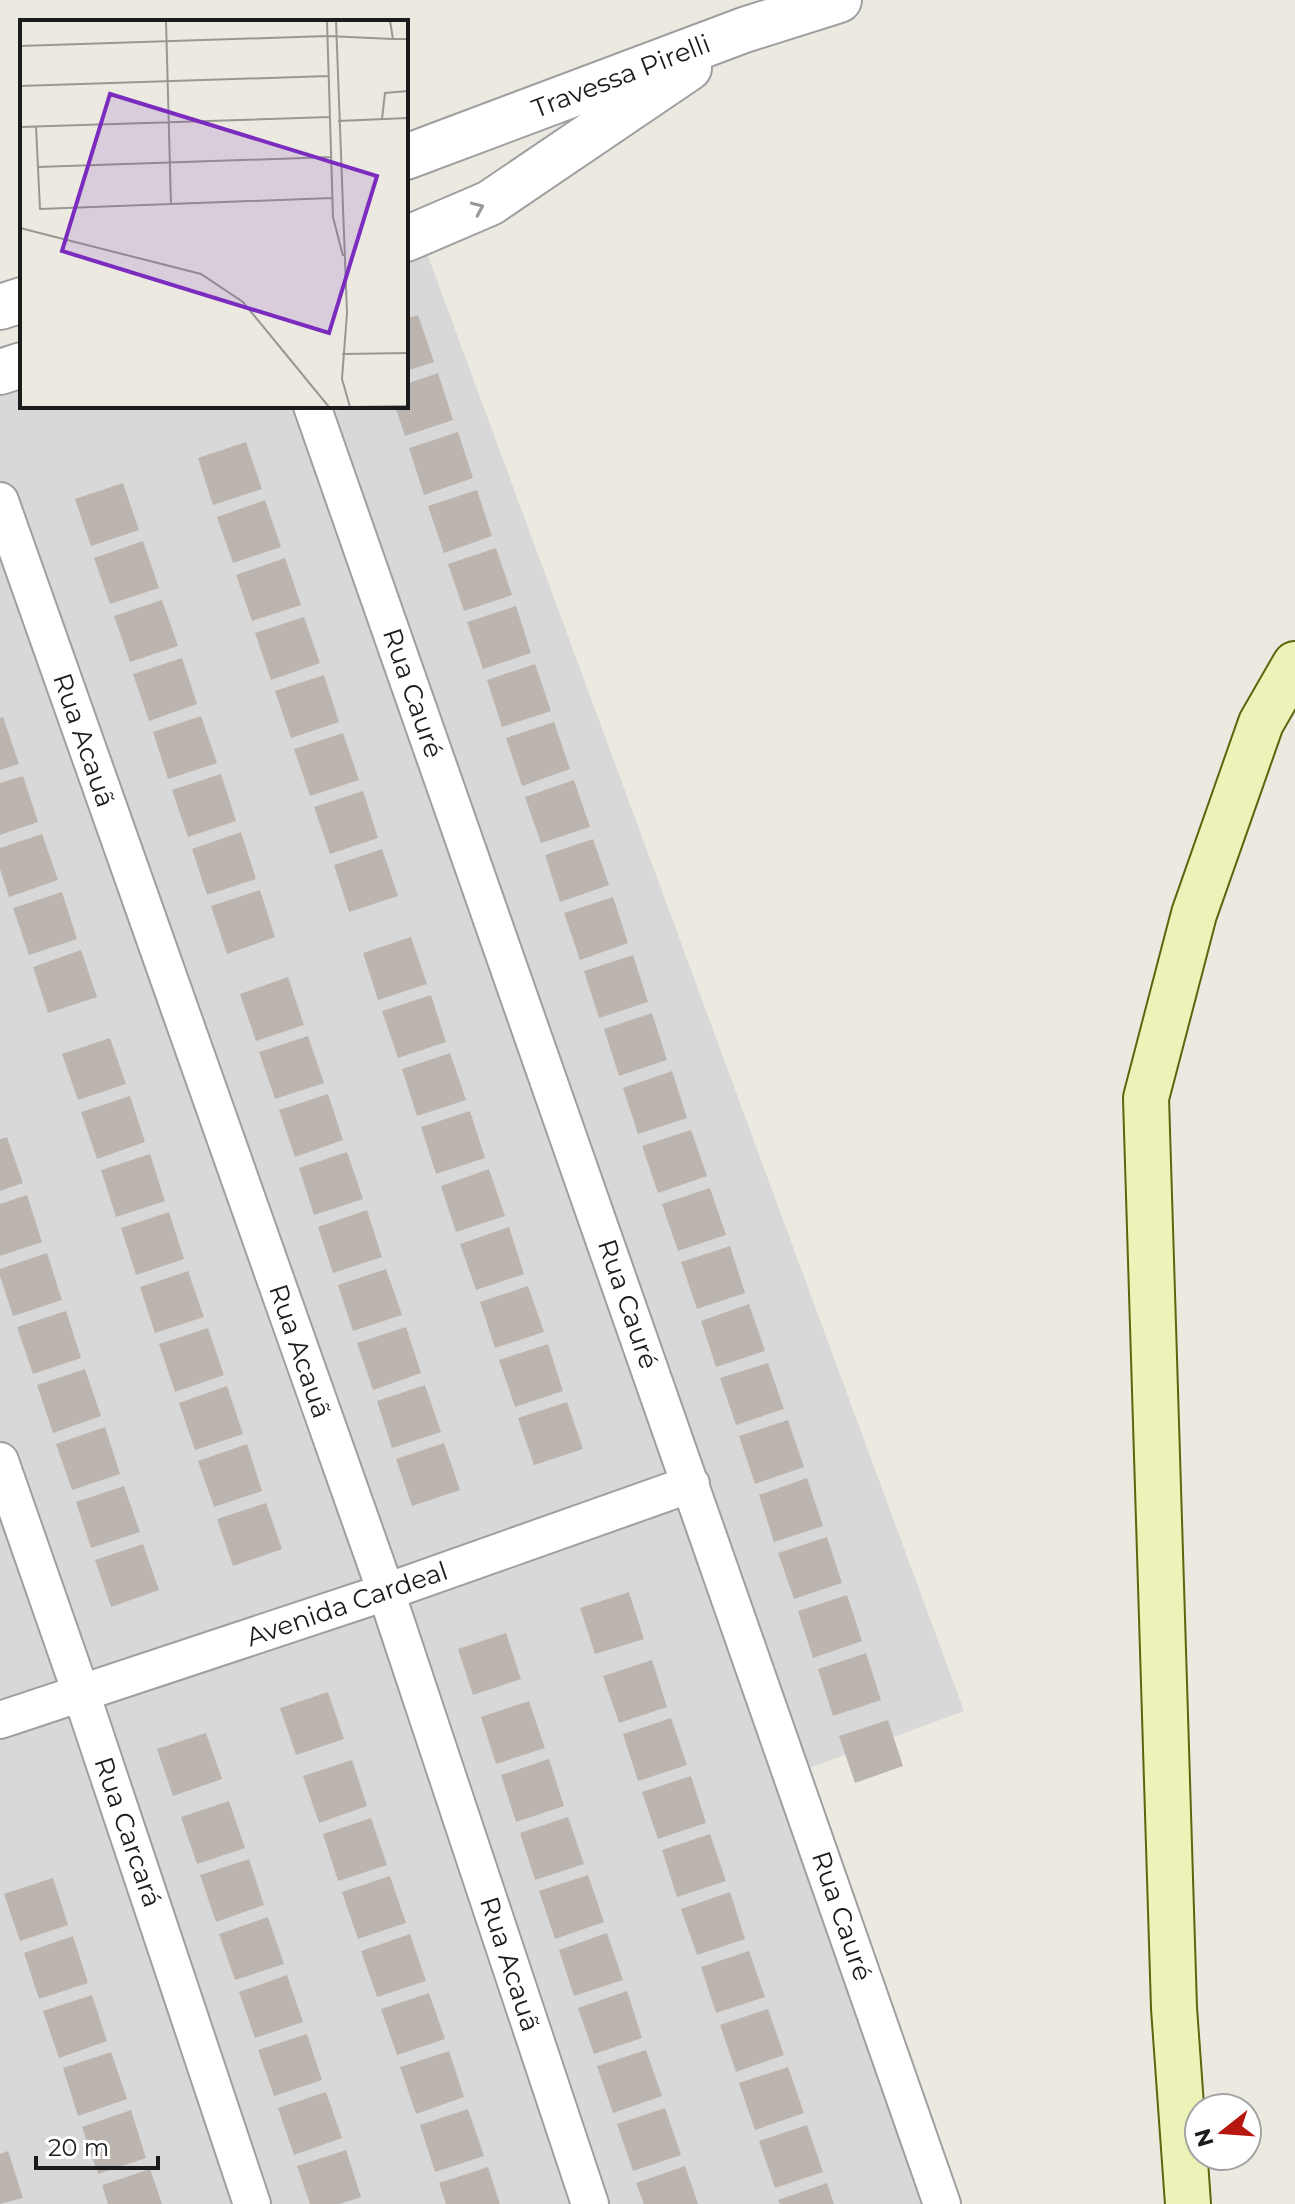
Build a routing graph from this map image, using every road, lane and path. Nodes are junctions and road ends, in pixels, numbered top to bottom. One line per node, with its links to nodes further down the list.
1 (839, 0): 2 (street, Travessa Pirelli)
2 (744, 30): 3 (street, Travessa Pirelli); 4 (street, one-way to 2)
3 (408, 156)
4 (408, 238)
5 (20, 301): 6 (street)
6 (0, 307)
7 (20, 366): 8 (street)
8 (0, 372)
9 (313, 408): 13 (street, Rua Cauré)
10 (0, 501): 14 (street, Rua Acauã)
11 (1295, 664): 20 (main road)
12 (0, 1461): 15 (street, Rua Carcará)
13 (691, 1484): 14 (street, Avenida Cardeal); 19 (street, Rua Cauré)
14 (386, 1592): 15 (street, Avenida Cardeal); 18 (street, Rua Acauã)
15 (81, 1693): 16 (street, Avenida Cardeal); 17 (street, Rua Carcará)
16 (0, 1720)
17 (252, 2204)
18 (590, 2204)
19 (942, 2204)
20 (1188, 2204)

